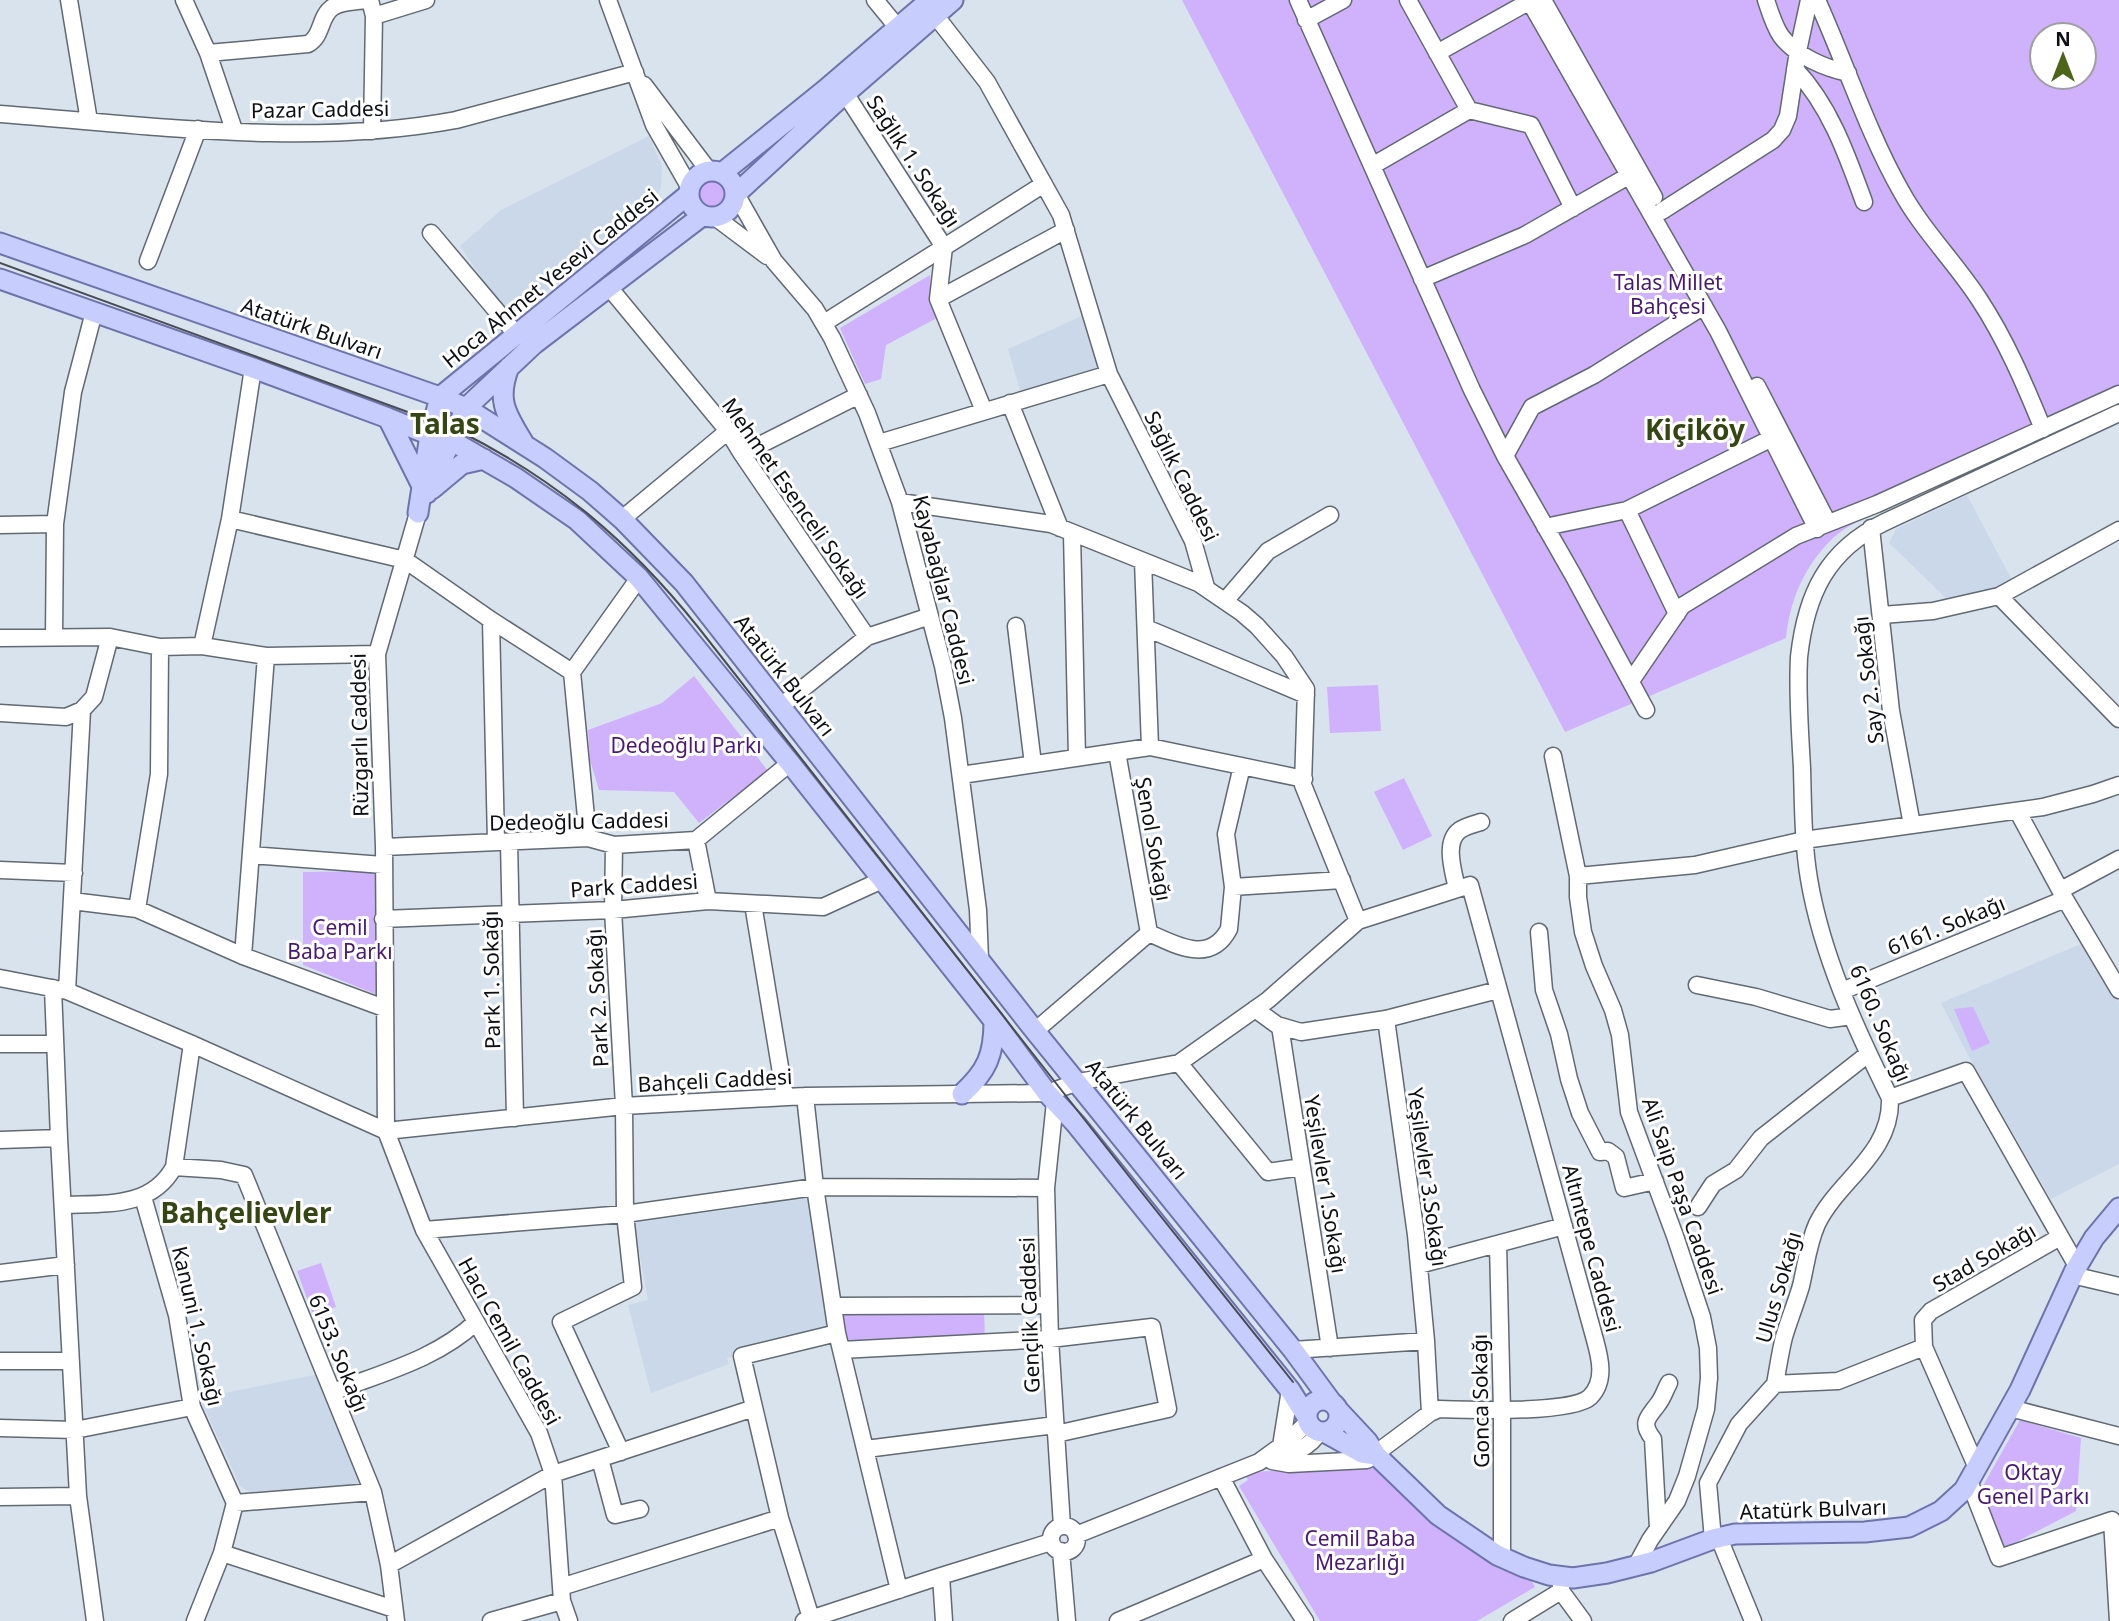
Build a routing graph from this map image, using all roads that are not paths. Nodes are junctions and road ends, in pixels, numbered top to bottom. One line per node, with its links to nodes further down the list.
1 (69, 0): 27 (street)
2 (184, 0): 19 (street)
3 (426, 0): 14 (street)
4 (608, 0): 22 (street)
5 (875, 0): 17 (street)
6 (953, 0): 15 (main road)
7 (1298, 0): 16 (street)
8 (1343, 0): 16 (street)
9 (1408, 0): 20 (street)
10 (1534, 0): 20 (street); 33 (street); 39 (street)
11 (1766, 0): 18 (street)
12 (1809, 0): 18 (street)
13 (1817, 0): 23 (street)
14 (370, 5): 19 (street); 30 (street)
15 (933, 8): 17 (main road); 24 (main road); 34 (street, Sağlık Caddesi)
16 (1307, 20): 31 (street)
17 (898, 28): 32 (main road)
18 (1798, 51): 21 (street); 23 (street)
19 (208, 53): 29 (street)
20 (1437, 53): 25 (street)
21 (1795, 69): 37 (street); 39 (street)
22 (635, 72): 30 (street, Pazar Caddesi); 32 (street); 35 (street)
23 (1848, 74): 68 (street)
24 (845, 93): 36 (main road); 44 (street, Sağlık 1. Sokağı)
25 (1469, 110): 31 (street); 38 (street)
26 (0, 114): 27 (street, Pazar Caddesi)
27 (89, 121): 28 (street, Pazar Caddesi)
28 (198, 129): 29 (street, Pazar Caddesi); 45 (street)
29 (234, 130): 30 (street, Pazar Caddesi)
30 (372, 131)
31 (1372, 166): 47 (street)
32 (715, 172): 35 (main road); 36 (main road)
33 (1630, 176): 38 (street); 51 (street)
34 (1044, 184): 41 (street, Sağlık Caddesi); 44 (street)
35 (689, 191): 40 (main road); 54 (main road, Hoca Ahmet Yesevi Caddesi)
36 (736, 194): 40 (main road); 46 (street, Kayabağlar Caddesi)
37 (1864, 202)
38 (1573, 208): 47 (street)
39 (1662, 211): 87 (street)
40 (709, 217): 46 (street, Kayabağlar Caddesi); 49 (main road, Hoca Ahmet Yesevi Caddesi)
41 (1066, 230): 50 (street); 58 (street, Sağlık Caddesi)
42 (431, 233): 54 (street)
43 (0, 243): 59 (main road, Atatürk Bulvarı)
44 (944, 247): 50 (street, Sağlık 1. Sokağı); 53 (street)
45 (148, 261)
46 (774, 261): 53 (street, Kayabağlar Caddesi)
47 (1422, 279): 76 (street)
48 (3, 282): 52 (main road, Atatürk Bulvarı)
49 (608, 286): 56 (main road, Hoca Ahmet Yesevi Caddesi); 69 (street, Mehmet Esenceli Sokağı)
50 (938, 299): 65 (street, Sağlık 1. Sokağı)
51 (1704, 306): 71 (street); 76 (street)
52 (94, 312): 57 (main road, Atatürk Bulvarı); 85 (street)
53 (824, 323): 61 (street, Kayabağlar Caddesi)
54 (516, 334): 55 (main road, Hoca Ahmet Yesevi Caddesi)
55 (494, 353): 59 (main road); 62 (main road, Hoca Ahmet Yesevi Caddesi)
56 (509, 366): 64 (main road, Hoca Ahmet Yesevi Caddesi); 74 (main road)
57 (253, 368): 67 (main road, Atatürk Bulvarı); 83 (street)
58 (1109, 374): 63 (street); 95 (street, Sağlık Caddesi)
59 (404, 384): 62 (main road, Atatürk Bulvarı)
60 (2119, 394): 68 (street)
61 (859, 395): 73 (street, Kayabağlar Caddesi); 75 (street)
62 (440, 397): 64 (main road, Atatürk Bulvarı); 70 (main road, Rüzgarlı Caddesi)
63 (1010, 404): 65 (street); 90 (street)
64 (466, 408): 72 (main road, Rüzgarlı Caddesi); 74 (main road, Atatürk Bulvarı)
65 (984, 411): 73 (street)
66 (2119, 413): 89 (street, 6160. Sokağı)
67 (388, 418): 70 (main road, Atatürk Bulvarı); 78 (main road)
68 (2043, 429): 87 (street)
69 (728, 431): 75 (street, Mehmet Esenceli Sokağı); 84 (street)
70 (430, 435): 72 (main road, Atatürk Bulvarı); 78 (main road, Rüzgarlı Caddesi)
71 (1772, 439): 80 (street); 87 (street)
72 (452, 441): 77 (main road, Atatürk Bulvarı); 78 (main road, Rüzgarlı Caddesi)
73 (879, 443): 79 (street, Kayabağlar Caddesi)
74 (525, 446): 84 (main road, Atatürk Bulvarı)
75 (741, 454): 107 (street, Mehmet Esenceli Sokağı)
76 (1505, 456): 88 (street)
77 (484, 459): 78 (main road); 94 (main road, Atatürk Bulvarı)
78 (425, 490): 81 (main road, Rüzgarlı Caddesi)
79 (901, 502): 90 (street); 100 (street, Kayabağlar Caddesi)
80 (1628, 510): 88 (street); 98 (street)
81 (418, 513): 92 (street, Rüzgarlı Caddesi)
82 (1330, 515): 97 (street)
83 (230, 519): 92 (street); 108 (street)
84 (622, 519): 115 (main road, Atatürk Bulvarı)
85 (55, 524): 86 (street); 106 (street)
86 (0, 525)
87 (1823, 526): 98 (street)
88 (1545, 527): 113 (street)
89 (1871, 528): 99 (street, Say 2. Sokağı); 133 (street, 6160. Sokağı)
90 (1066, 530): 93 (street); 123 (street)
91 (2119, 530): 96 (street)
92 (404, 560): 101 (street); 110 (street, Rüzgarlı Caddesi)
93 (1143, 561): 95 (street); 103 (street)
94 (639, 578): 112 (street); 124 (main road, Atatürk Bulvarı)
95 (1206, 587): 97 (street)
96 (1999, 596): 99 (street); 119 (street)
97 (1225, 600): 114 (street)
98 (1677, 614): 113 (street)
99 (1882, 615): 132 (street, Say 2. Sokağı)
100 (930, 616): 107 (street); 127 (street, Kayabağlar Caddesi)
101 (491, 620): 112 (street); 136 (street, Park 1. Sokağı)
102 (1016, 626): 125 (street)
103 (1146, 628): 114 (street); 120 (street)
104 (110, 637): 106 (street); 109 (street); 116 (street)
105 (0, 638): 106 (street)
106 (54, 638)
107 (867, 638): 115 (street)
108 (201, 646): 109 (street); 111 (street)
109 (160, 647): 153 (street)
110 (377, 654): 111 (street); 138 (street, Rüzgarlı Caddesi)
111 (266, 656): 139 (street)
112 (572, 672): 134 (street)
113 (1630, 681): 117 (street)
114 (1306, 695): 128 (street)
115 (780, 706): 161 (main road, Atatürk Bulvarı)
116 (82, 710): 118 (street); 143 (street)
117 (1646, 710)
118 (0, 713)
119 (2119, 719)
120 (1150, 747): 121 (street); 126 (street)
121 (1118, 752): 123 (street); 159 (street, Şenol Sokağı)
122 (1553, 756): 144 (street, Ali Saip Paşa Caddesi)
123 (1077, 758): 125 (street)
124 (790, 763): 135 (street, Dedeoğlu Caddesi); 145 (main road, Atatürk Bulvarı)
125 (1033, 764): 127 (street)
126 (1242, 766): 128 (street); 147 (street)
127 (961, 775): 161 (street, Kayabağlar Caddesi)
128 (1304, 779): 146 (street)
129 (2119, 785): 130 (street)
130 (2018, 812): 132 (street); 149 (street)
131 (1481, 822): 148 (street, Altıntepe Caddesi)
132 (1912, 825): 133 (street)
133 (1804, 836): 144 (street); 167 (street, 6160. Sokağı)
134 (588, 838): 136 (street, Dedeoğlu Caddesi); 137 (street, Dedeoğlu Caddesi)
135 (696, 840): 137 (street, Dedeoğlu Caddesi); 151 (street)
136 (502, 842): 138 (street, Dedeoğlu Caddesi); 155 (street, Park 1. Sokağı)
137 (614, 845): 154 (street, Park 2. Sokağı)
138 (384, 846): 141 (street, Rüzgarlı Caddesi)
139 (252, 855): 141 (street); 160 (street)
140 (2119, 859): 149 (street, 6161. Sokağı)
141 (383, 864): 156 (street, Rüzgarlı Caddesi)
142 (0, 870): 143 (street)
143 (74, 873): 150 (street)
144 (1578, 876): 193 (street, Ali Saip Paşa Caddesi)
145 (882, 880): 152 (street, Park Caddesi); 172 (main road, Atatürk Bulvarı)
146 (1342, 880): 147 (street); 157 (street)
147 (1233, 887): 159 (street)
148 (1464, 887): 157 (street); 166 (street, Altıntepe Caddesi)
149 (2063, 894): 164 (street); 167 (street, 6161. Sokağı)
150 (72, 901): 153 (street); 165 (street)
151 (708, 901): 152 (street, Park Caddesi); 154 (street, Park Caddesi)
152 (752, 904): 183 (street)
153 (137, 909): 160 (street)
154 (613, 910): 155 (street, Park Caddesi); 186 (street, Park 2. Sokağı)
155 (510, 914): 156 (street, Park Caddesi); 187 (street, Park 1. Sokağı)
156 (383, 919): 168 (street, Rüzgarlı Caddesi)
157 (1358, 921): 169 (street)
158 (1539, 932): 193 (street)
159 (1149, 933): 174 (street)
160 (243, 956): 168 (street)
161 (981, 960): 174 (main road, Atatürk Bulvarı)
162 (0, 978): 165 (street)
163 (1697, 985): 170 (street)
164 (2118, 986)
165 (60, 990): 175 (street); 176 (street)
166 (1498, 990): 171 (street); 201 (street, Altıntepe Caddesi)
167 (1842, 990): 170 (street, 6160. Sokağı)
168 (384, 1008): 188 (street, Rüzgarlı Caddesi)
169 (1255, 1009): 173 (street); 179 (street)
170 (1852, 1016): 178 (street, 6160. Sokağı)
171 (1386, 1019): 173 (street); 206 (street, Yeşilevler 3.Sokağı)
172 (994, 1021): 181 (main road); 184 (main road, Atatürk Bulvarı)
173 (1280, 1026): 192 (street, Yeşilevler 1.Sokağı)
174 (1035, 1031): 180 (main road, Atatürk Bulvarı)
175 (55, 1044): 177 (street); 189 (street)
176 (192, 1044): 188 (street); 191 (street)
177 (0, 1045)
178 (1868, 1054): 185 (street, 6160. Sokağı); 198 (street)
179 (1179, 1063): 180 (street); 192 (street)
180 (1078, 1082): 184 (street); 219 (main road, Atatürk Bulvarı)
181 (962, 1094): 182 (street, Bahçeli Caddesi); 184 (street, Bahçeli Caddesi)
182 (805, 1096): 183 (street, Bahçeli Caddesi); 194 (street)
183 (785, 1097): 186 (street, Bahçeli Caddesi)
184 (1051, 1097): 195 (street, Gençlik Caddesi); 224 (main road, Atatürk Bulvarı)
185 (1890, 1098): 203 (street, 6160. Sokağı); 223 (street, Ulus Sokağı)
186 (624, 1106): 187 (street, Bahçeli Caddesi); 200 (street, Park 2. Sokağı)
187 (515, 1118): 188 (street, Bahçeli Caddesi)
188 (386, 1131): 202 (street, Hacı Cemil Caddesi)
189 (59, 1138): 190 (street); 197 (street)
190 (0, 1140)
191 (174, 1167): 196 (street); 225 (street, 6153. Sokağı)
192 (1302, 1167): 217 (street, Yeşilevler 1.Sokağı)
193 (1655, 1181): 252 (street, Ali Saip Paşa Caddesi)
194 (815, 1187): 195 (street); 200 (street); 210 (street)
195 (1046, 1188): 211 (street, Gençlik Caddesi)
196 (143, 1197): 197 (street); 226 (street, Kanuni 1. Sokağı)
197 (63, 1205): 205 (street)
198 (1698, 1207)
199 (2119, 1208): 207 (main road, Atatürk Bulvarı)
200 (625, 1214): 202 (street); 239 (street, Park 2. Sokağı)
201 (1564, 1226): 204 (street); 230 (street, Altıntepe Caddesi)
202 (424, 1230): 212 (street, Hacı Cemil Caddesi)
203 (2060, 1237): 207 (street, 6160. Sokağı); 216 (street, Stad Sokağı)
204 (1498, 1244): 206 (street); 230 (street, Gonca Sokağı)
205 (66, 1265): 208 (street); 221 (street)
206 (1419, 1265): 215 (street, Yeşilevler 3.Sokağı)
207 (2075, 1271): 209 (street); 229 (main road, Atatürk Bulvarı)
208 (0, 1273)
209 (2119, 1286)
210 (833, 1306): 211 (street); 213 (street)
211 (1049, 1306): 214 (street, Gençlik Caddesi)
212 (476, 1322): 225 (street); 243 (street, Hacı Cemil Caddesi)
213 (837, 1333): 218 (street); 228 (street)
214 (1050, 1339): 218 (street); 235 (street, Gençlik Caddesi); 235 (street)
215 (1426, 1342): 217 (street); 231 (street, Yeşilevler 3.Sokağı)
216 (1924, 1347): 223 (street); 244 (street)
217 (1330, 1348): 219 (street)
218 (841, 1350): 238 (street)
219 (1293, 1350): 227 (main road, Atatürk Bulvarı)
220 (0, 1361): 221 (street)
221 (71, 1361): 234 (street)
222 (1669, 1383): 252 (street)
223 (1775, 1384): 254 (street)
224 (1290, 1390): 232 (main road, Atatürk Bulvarı); 237 (street)
225 (333, 1392): 246 (street, 6153. Sokağı)
226 (192, 1407): 234 (street); 249 (street, Kanuni 1. Sokağı)
227 (1335, 1407): 232 (main road); 232 (main road); 240 (main road, Atatürk Bulvarı)
228 (754, 1408): 239 (street); 251 (street)
229 (2010, 1408): 236 (street); 244 (main road, Atatürk Bulvarı)
230 (1502, 1411): 231 (street, Altıntepe Caddesi); 257 (street, Gonca Sokağı)
231 (1430, 1413): 240 (street)
232 (1314, 1426): 237 (street); 240 (main road, Atatürk Bulvarı); 242 (street)
233 (0, 1427): 234 (street)
234 (75, 1430): 247 (street)
235 (1055, 1430): 238 (street); 253 (street, Gençlik Caddesi)
236 (2119, 1436)
237 (1281, 1446): 242 (street)
238 (866, 1449): 263 (street)
239 (621, 1452): 241 (street)
240 (1376, 1455): 242 (street); 257 (main road, Atatürk Bulvarı)
241 (600, 1459): 243 (street); 250 (street)
242 (1266, 1461): 245 (street)
243 (553, 1474): 259 (street); 264 (street, Hacı Cemil Caddesi)
244 (1973, 1474): 254 (main road, Atatürk Bulvarı); 278 (street)
245 (1221, 1477): 253 (street); 258 (street)
246 (373, 1492): 249 (street); 259 (street, 6153. Sokağı)
247 (78, 1496): 248 (street); 267 (street)
248 (0, 1497)
249 (234, 1503): 256 (street)
250 (640, 1509)
251 (780, 1518): 264 (street); 266 (street)
252 (1658, 1528): 260 (street, Ali Saip Paşa Caddesi)
253 (1069, 1531): 255 (street)
254 (1716, 1538): 260 (main road, Atatürk Bulvarı); 277 (street)
255 (1056, 1547): 261 (street); 272 (street)
256 (222, 1553): 265 (street); 268 (street)
257 (1502, 1557): 262 (main road, Atatürk Bulvarı)
258 (1264, 1559): 273 (street); 274 (street)
259 (389, 1565): 265 (street, 6153. Sokağı)
260 (1636, 1566): 262 (main road, Atatürk Bulvarı)
261 (941, 1576): 263 (street); 271 (street)
262 (1561, 1584): 275 (street); 276 (street)
263 (899, 1590): 266 (street)
264 (562, 1594): 269 (street); 270 (street, Hacı Cemil Caddesi)
265 (395, 1615)
266 (807, 1620)
267 (95, 1621)
268 (195, 1621)
269 (491, 1621)
270 (569, 1621)
271 (944, 1621)
272 (1067, 1621)
273 (1118, 1621)
274 (1305, 1621)
275 (1512, 1621)
276 (1583, 1621)
277 (1753, 1621)
278 (2118, 1621)

